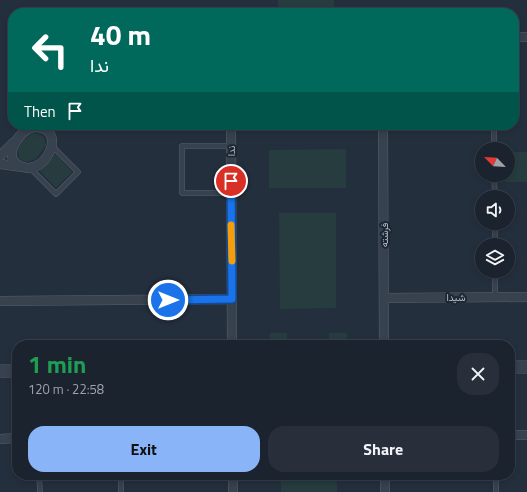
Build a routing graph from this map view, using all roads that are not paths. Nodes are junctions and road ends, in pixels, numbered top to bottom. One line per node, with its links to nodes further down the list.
1 (27, 130): 8 (street)
2 (45, 130): 9 (street)
3 (52, 130): 9 (street)
4 (231, 130): 10 (street, ندا)
5 (383, 130): 18 (street, فرشته)
6 (494, 130): 7 (lane)
7 (494, 142)
8 (13, 143): 11 (street); 13 (street)
9 (52, 143): 13 (street); 13 (lane)
10 (231, 146): 14 (street, ندا); 14 (lane)
11 (0, 156)
12 (0, 164): 13 (street)
13 (28, 168)
14 (231, 193): 19 (street, ندا)
15 (495, 278): 16 (lane)
16 (495, 297): 17 (street, شیدا); 18 (street, شیدا)
17 (527, 297)
18 (384, 298): 22 (street, فرشته)
19 (232, 299): 20 (street); 21 (street, ندا)
20 (0, 301)
21 (232, 340)
22 (384, 340)
23 (527, 367): 24 (street)
24 (515, 368)
25 (12, 370): 26 (street)
26 (0, 371)
27 (515, 435): 28 (street)
28 (527, 435)
29 (12, 438): 30 (street)
30 (0, 439)
31 (40, 480): 36 (lane)
32 (121, 480): 37 (lane)
33 (233, 480): 38 (street)
34 (385, 480): 39 (street)
35 (496, 480): 40 (lane)
36 (40, 492)
37 (122, 492)
38 (233, 492)
39 (385, 492)
40 (496, 492)

